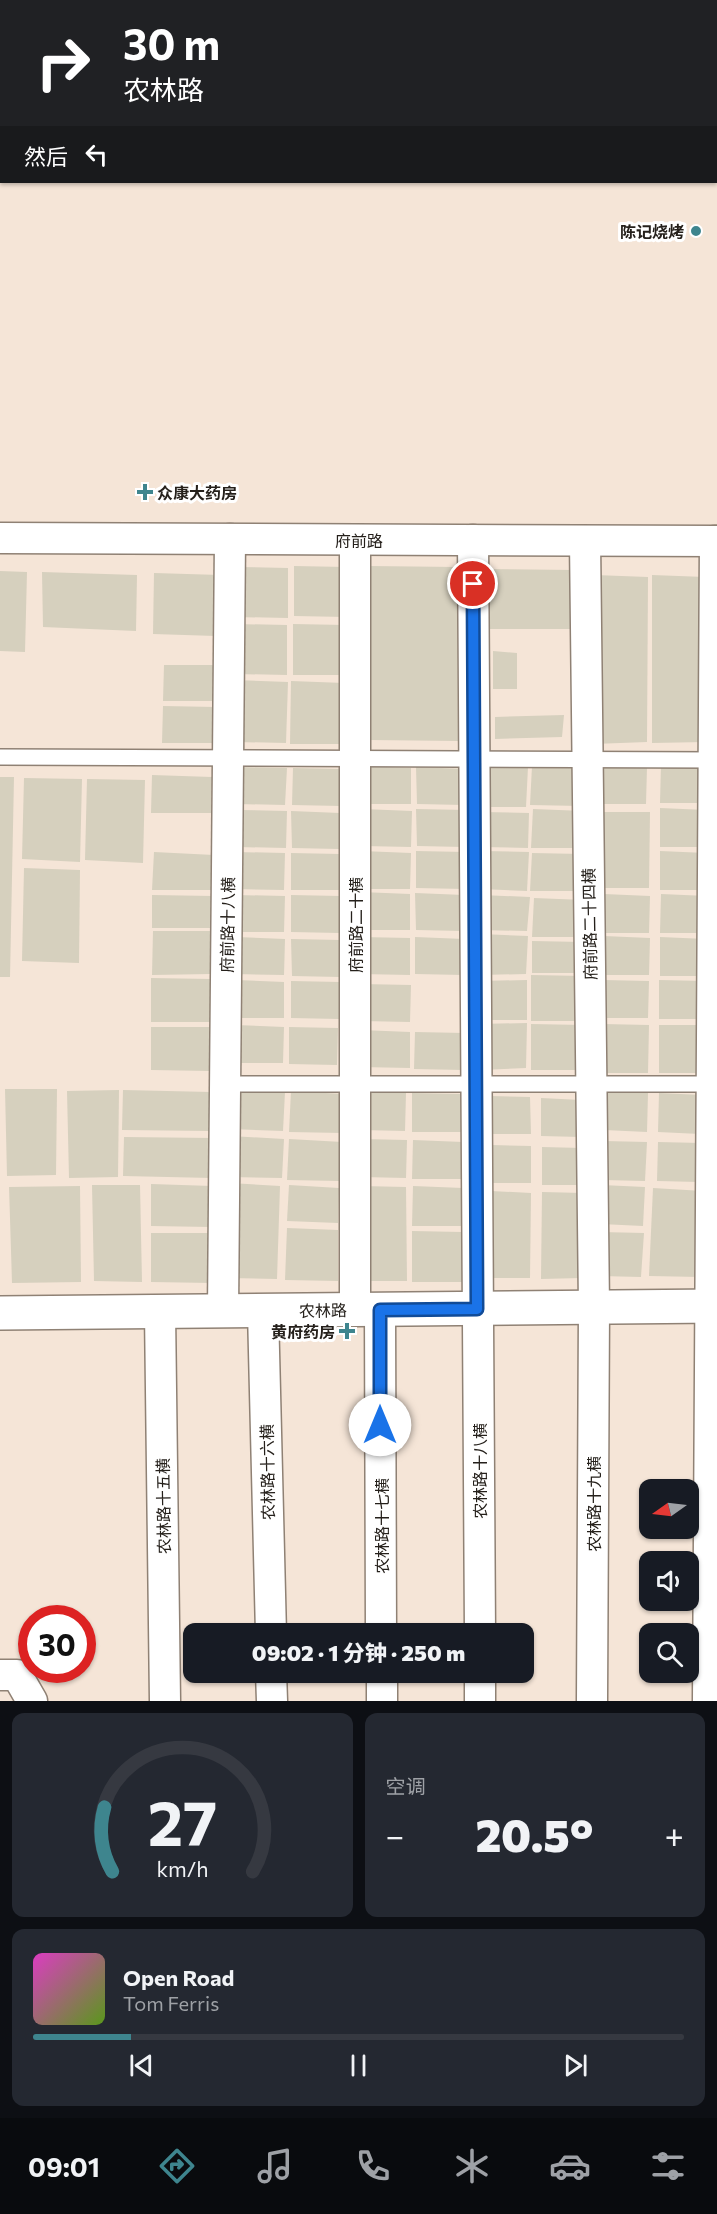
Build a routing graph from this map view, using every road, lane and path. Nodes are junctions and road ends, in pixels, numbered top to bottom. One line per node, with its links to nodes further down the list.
1 (0, 538): 2 (street, 府前路)
2 (230, 539): 3 (street, 府前路); 8 (street, 府前路十八横)
3 (355, 540): 4 (street, 府前路); 9 (street, 府前路二十横)
4 (473, 540): 5 (street, 府前路); 10 (street, 农林路十八横)
5 (585, 541): 6 (street, 府前路); 11 (street, 府前路二十四横)
6 (716, 542): 12 (street)
7 (0, 758): 8 (lane)
8 (228, 758): 9 (lane); 15 (street, 府前路十八横)
9 (355, 759): 10 (lane); 16 (street, 府前路二十横)
10 (474, 759): 11 (lane); 13 (street, 农林路十八横)
11 (587, 759): 12 (lane); 14 (street, 府前路二十四横)
12 (716, 760): 17 (street)
13 (476, 1083): 14 (lane); 16 (lane); 20 (street, 农林路十八横)
14 (591, 1083): 17 (lane); 19 (street, 府前路二十四横)
15 (225, 1084): 16 (lane); 22 (street, 府前路十八横)
16 (355, 1084): 21 (street, 府前路二十横)
17 (715, 1084): 18 (street)
18 (714, 1306): 19 (street, 农林路); 39 (street)
19 (594, 1307): 20 (street, 农林路); 38 (street, 农林路十九横)
20 (477, 1309): 21 (street, 农林路); 28 (street, 农林路十八横)
21 (367, 1310): 23 (street, 农林路); 27 (street, 农林路十七横)
22 (223, 1311): 23 (street, 农林路); 24 (street, 农林路)
23 (263, 1311): 26 (street, 农林路十六横)
24 (160, 1312): 25 (street, 农林路); 34 (street, 农林路十五横)
25 (0, 1314)
26 (271, 1623)
27 (381, 1623)
28 (480, 1623)
29 (0, 1675): 33 (street)
30 (272, 1683): 35 (street)
31 (382, 1683): 36 (street)
32 (480, 1683): 37 (street)
33 (32, 1701)
34 (165, 1701)
35 (272, 1701)
36 (382, 1701)
37 (480, 1701)
38 (592, 1701)
39 (708, 1701)

